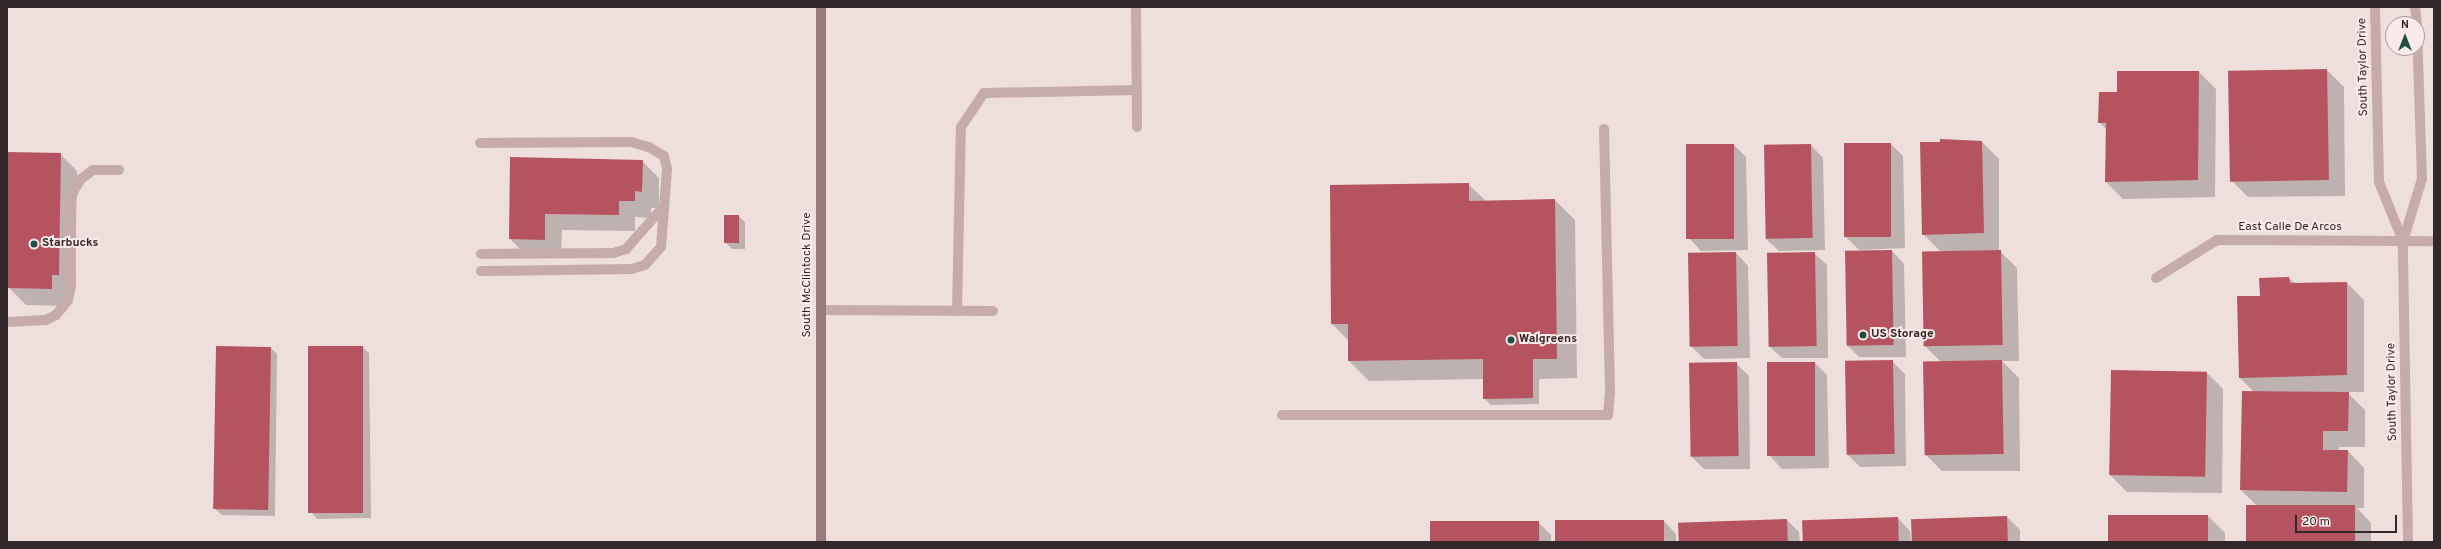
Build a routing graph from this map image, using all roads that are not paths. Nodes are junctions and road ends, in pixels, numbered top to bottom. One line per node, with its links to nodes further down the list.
1 (821, 7): 16 (main road, South McClintock Drive)
2 (1136, 7): 5 (street)
3 (2375, 7): 11 (street, South Taylor Drive)
4 (2418, 56): 11 (street, South Taylor Drive)
5 (1136, 90): 6 (street); 17 (street)
6 (1137, 127)
7 (1604, 129): 20 (street)
8 (480, 143): 10 (street)
9 (119, 170): 19 (street)
10 (664, 206): 13 (street); 14 (street)
11 (2403, 241): 12 (street, East Calle De Arcos); 15 (street, East Calle De Arcos); 22 (street, South Taylor Drive)
12 (2434, 241)
13 (481, 254)
14 (481, 271)
15 (2156, 278)
16 (821, 310): 17 (street); 21 (main road, South McClintock Drive)
17 (957, 311): 18 (street)
18 (993, 311)
19 (7, 322)
20 (1282, 415)
21 (821, 542)
22 (2408, 542)

